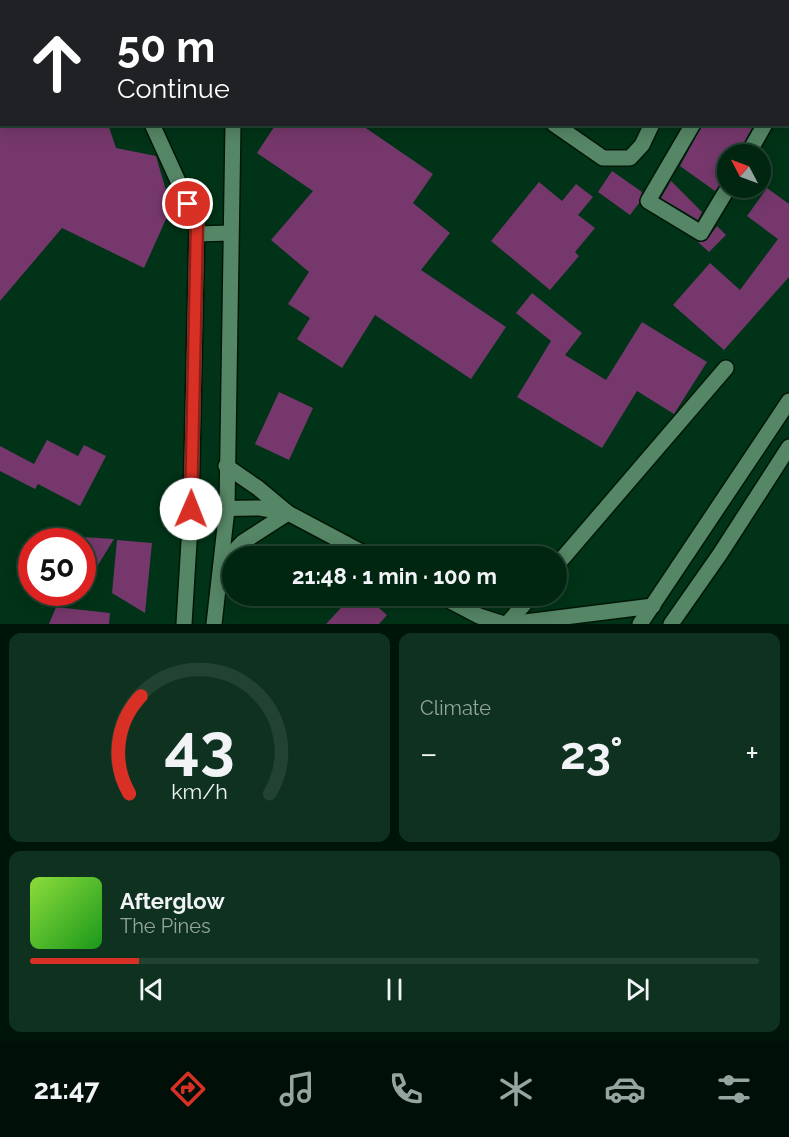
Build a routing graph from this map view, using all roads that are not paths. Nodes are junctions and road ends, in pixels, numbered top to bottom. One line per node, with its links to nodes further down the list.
1 (153, 126): 10 (street)
2 (233, 126): 9 (street)
3 (557, 126): 4 (street)
4 (651, 126)
5 (692, 126): 8 (street)
6 (764, 126): 7 (street)
7 (754, 144)
8 (722, 198)
9 (230, 233): 10 (street); 14 (street)
10 (196, 234): 15 (street)
11 (726, 368): 19 (street)
12 (789, 401): 23 (street)
13 (789, 447): 28 (street)
14 (226, 466): 16 (street); 17 (street)
15 (191, 509): 16 (street); 24 (street)
16 (227, 509): 17 (street); 20 (street)
17 (288, 513): 18 (street); 20 (street)
18 (350, 546)
19 (567, 553)
20 (220, 565): 25 (street)
21 (460, 606): 26 (street)
22 (522, 606): 26 (street)
23 (653, 606): 26 (street); 27 (street)
24 (184, 624)
25 (214, 624)
26 (507, 624)
27 (640, 624)
28 (671, 624)

